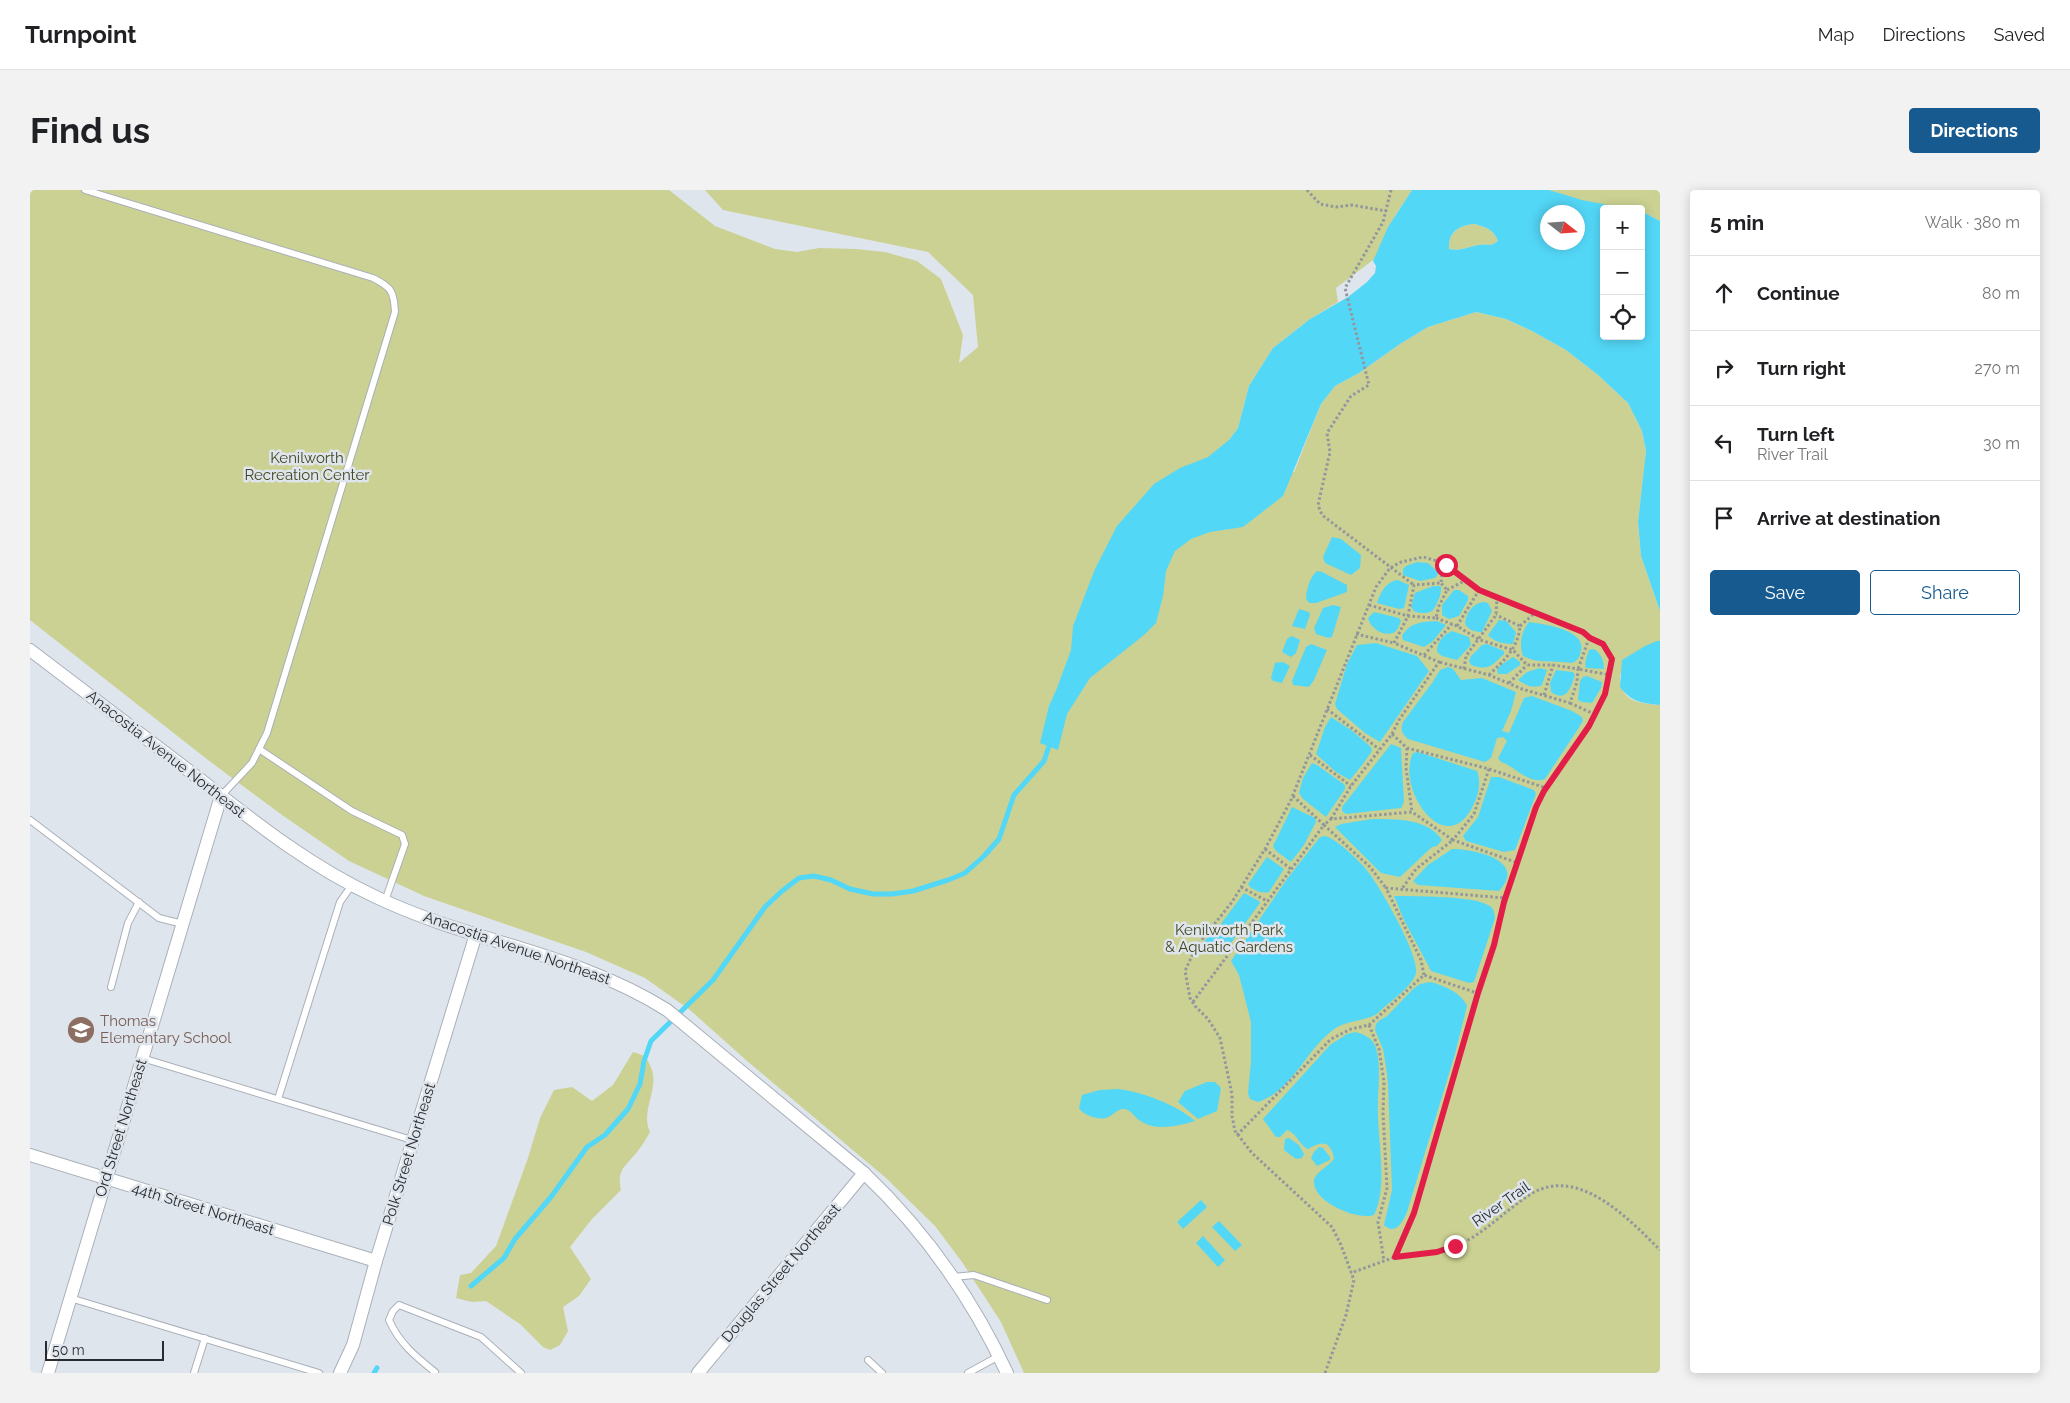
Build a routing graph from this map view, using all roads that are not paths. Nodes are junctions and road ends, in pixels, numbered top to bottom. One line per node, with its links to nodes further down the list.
1 (85, 190): 3 (lane)
2 (30, 650): 4 (street, Anacostia Avenue Northeast)
3 (259, 749): 4 (lane); 7 (lane)
4 (221, 796): 6 (street, Anacostia Avenue Northeast); 9 (street, Ord Street Northeast)
5 (30, 820): 8 (lane)
6 (352, 885): 7 (street, Anacostia Avenue Northeast); 13 (lane)
7 (385, 901): 10 (street, Anacostia Avenue Northeast)
8 (139, 902): 9 (lane); 11 (lane)
9 (183, 924): 12 (street, Ord Street Northeast)
10 (476, 934): 14 (street, Polk Street Northeast); 16 (street, Anacostia Avenue Northeast)
11 (111, 987)
12 (142, 1058): 13 (lane); 17 (street, Ord Street Northeast)
13 (278, 1099): 14 (lane)
14 (412, 1140): 18 (street, Polk Street Northeast)
15 (30, 1156): 17 (street, 44th Street Northeast)
16 (864, 1173): 19 (street, Anacostia Avenue Northeast); 31 (street, Douglas Street Northeast)
17 (106, 1179): 18 (street, 44th Street Northeast); 20 (street, Ord Street Northeast)
18 (376, 1262): 29 (street, Polk Street Northeast)
19 (953, 1277): 21 (lane); 23 (street, Anacostia Avenue Northeast)
20 (70, 1298): 22 (lane); 26 (street, Ord Street Northeast)
21 (1047, 1300)
22 (205, 1338): 27 (lane); 28 (lane)
23 (999, 1356): 33 (lane); 34 (street, Anacostia Avenue Northeast)
24 (868, 1360): 32 (lane)
25 (435, 1372): 30 (lane)
26 (48, 1373)
27 (194, 1373)
28 (319, 1373)
29 (340, 1373)
30 (521, 1373)
31 (698, 1373)
32 (882, 1373)
33 (968, 1373)
34 (1007, 1373)

